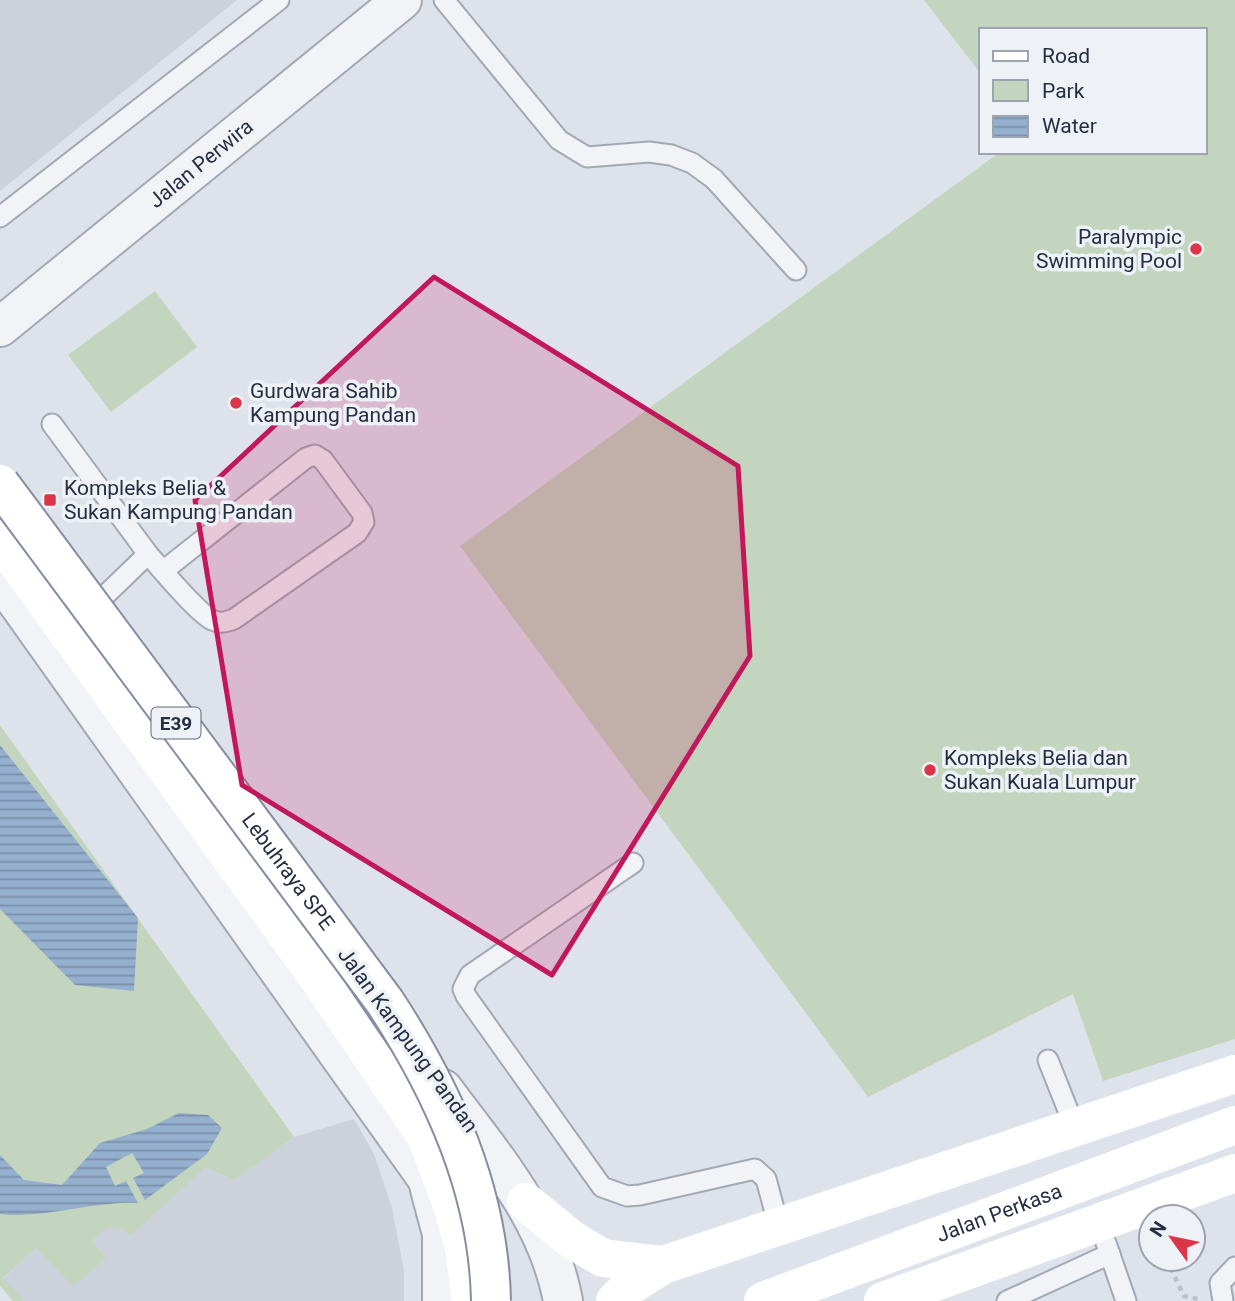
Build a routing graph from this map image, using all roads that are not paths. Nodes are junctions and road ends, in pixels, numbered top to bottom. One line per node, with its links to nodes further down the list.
1 (279, 0): 4 (lane)
2 (402, 0): 6 (street, Jalan Perwira)
3 (444, 0): 5 (lane)
4 (0, 217)
5 (796, 270)
6 (0, 327)
7 (52, 424): 11 (lane)
8 (0, 484): 30 (main road, Lebuhraya SPE / E39, bridge)
9 (0, 489): 14 (street, Jalan Kampung Pandan)
10 (0, 540): 29 (main road, Lebuhraya SPE / E39)
11 (148, 554): 12 (lane); 14 (lane)
12 (163, 571): 12 (lane)
13 (0, 578): 21 (street)
14 (92, 608): 22 (street, Jalan Kampung Pandan)
15 (633, 863): 23 (lane)
16 (1048, 1060): 19 (lane)
17 (1235, 1074): 19 (main road)
18 (1235, 1125): 33 (main road, Jalan Perkasa)
19 (1075, 1128): 23 (main road)
20 (1235, 1173): 24 (main road, Jalan Perkasa)
21 (426, 1177): 27 (street); 28 (street)
22 (526, 1202): 25 (main road); 31 (street, Jalan Kampung Pandan)
23 (779, 1227): 25 (main road)
24 (1105, 1239): 34 (main road, Jalan Perkasa); 35 (lane); 36 (lane)
25 (663, 1265): 32 (main road)
26 (1235, 1267): 37 (lane)
27 (442, 1301)
28 (456, 1301)
29 (471, 1301)
30 (491, 1301)
31 (563, 1301)
32 (615, 1301)
33 (763, 1301)
34 (883, 1301)
35 (1006, 1301)
36 (1126, 1301)
37 (1223, 1301)

